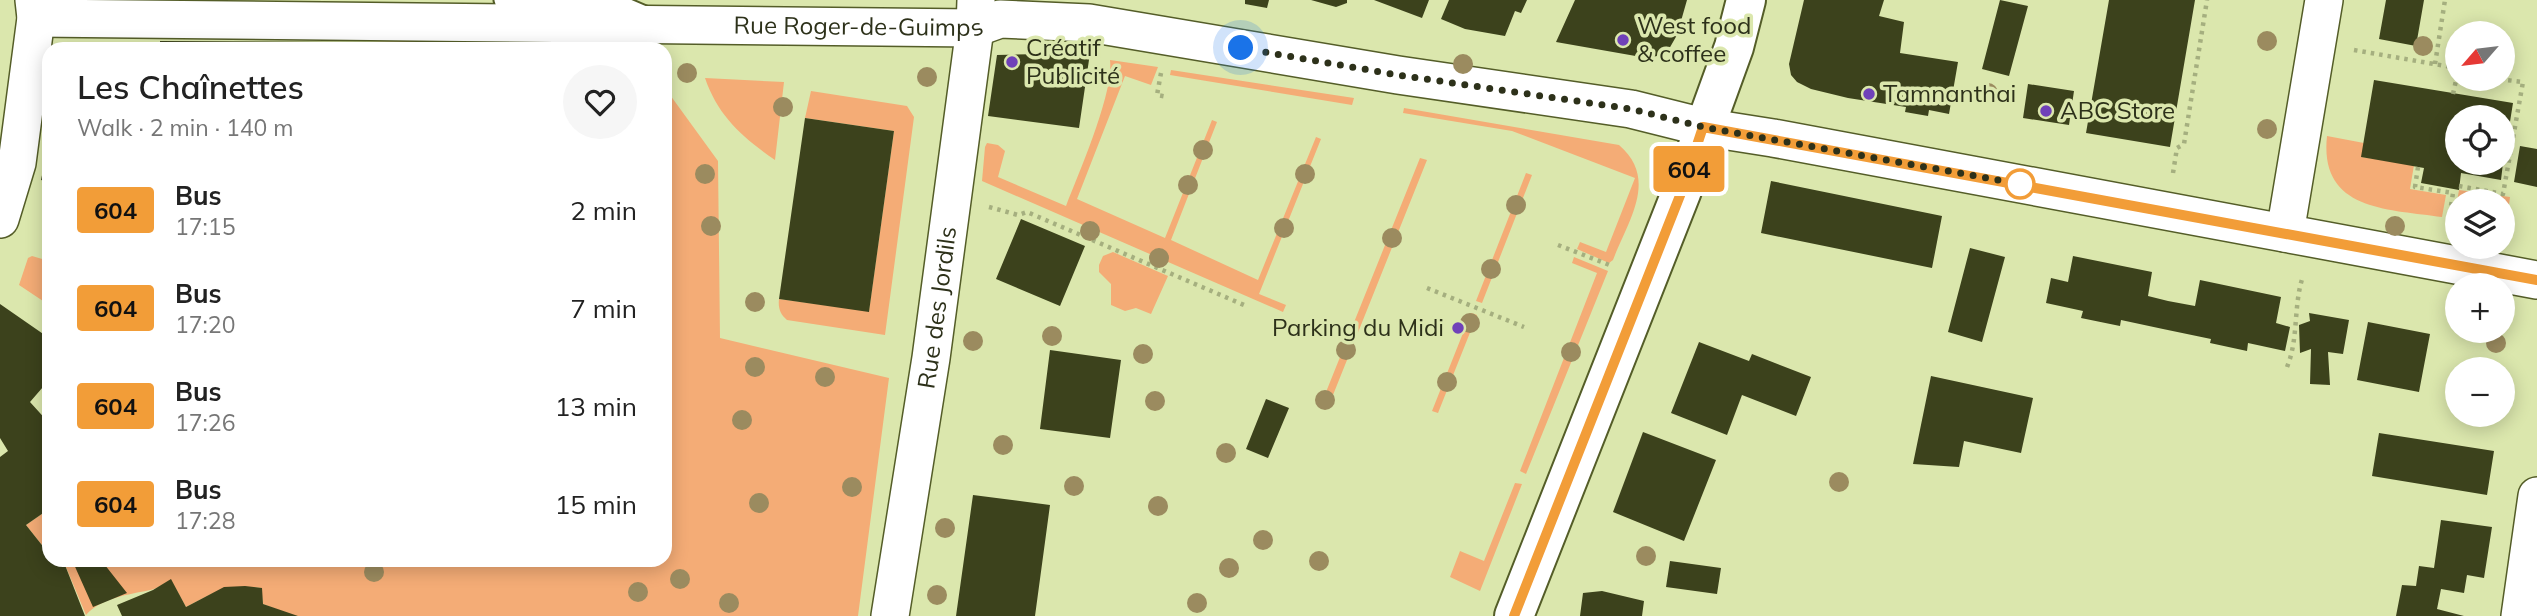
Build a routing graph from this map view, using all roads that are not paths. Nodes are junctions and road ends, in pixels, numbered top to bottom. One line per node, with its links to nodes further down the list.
1 (504, 0): 6 (lane)
2 (1746, 0): 7 (main road)
3 (2325, 0): 9 (street)
4 (35, 9): 6 (street, Rue Roger-de-Guimps); 8 (street)
5 (975, 14): 6 (street, Rue Roger-de-Guimps); 7 (street, Rue Roger-de-Guimps); 12 (street, Rue des Jordils)
6 (667, 26)
7 (1703, 127): 9 (street, Rue Roger-de-Guimps); 13 (main road)
8 (0, 219)
9 (2285, 233): 10 (street, Rue Roger-de-Guimps)
10 (2537, 280)
11 (2537, 496): 14 (street)
12 (890, 616)
13 (1514, 616)
14 (2520, 616)

